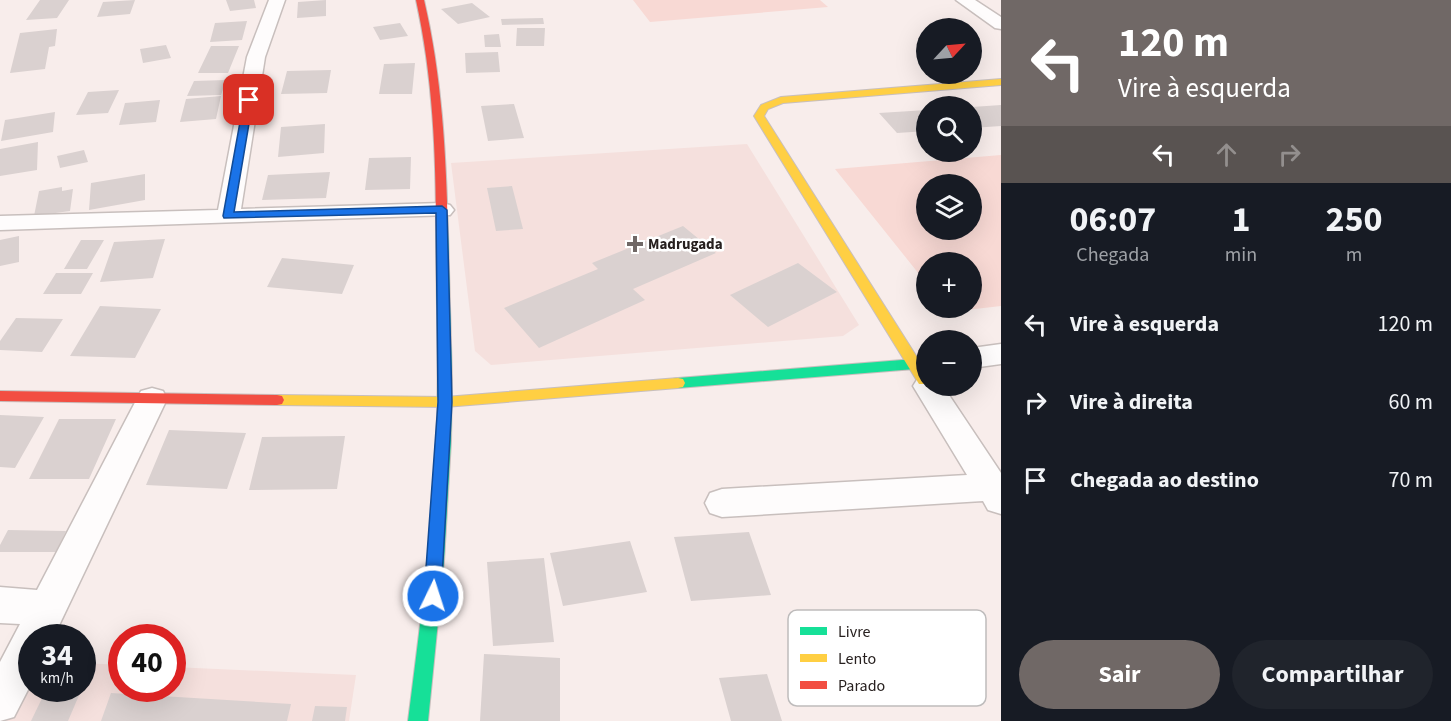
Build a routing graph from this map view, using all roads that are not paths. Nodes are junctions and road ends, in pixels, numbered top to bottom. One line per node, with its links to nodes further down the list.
1 (277, 0): 7 (street)
2 (420, 0): 6 (street)
3 (964, 0): 4 (street)
4 (1001, 24)
5 (1001, 82): 11 (street)
6 (442, 210): 7 (street); 16 (street)
7 (228, 216): 8 (street)
8 (0, 223)
9 (1001, 354): 10 (street)
10 (982, 357)
11 (916, 361)
12 (916, 374): 16 (street)
13 (0, 396): 15 (street)
14 (937, 396): 17 (street)
15 (152, 399): 16 (street); 21 (street)
16 (445, 402): 24 (street)
17 (996, 494): 18 (street)
18 (722, 503)
19 (0, 605): 20 (street)
20 (29, 624)
21 (40, 624)
22 (18, 667): 23 (street)
23 (0, 703)
24 (418, 721)

